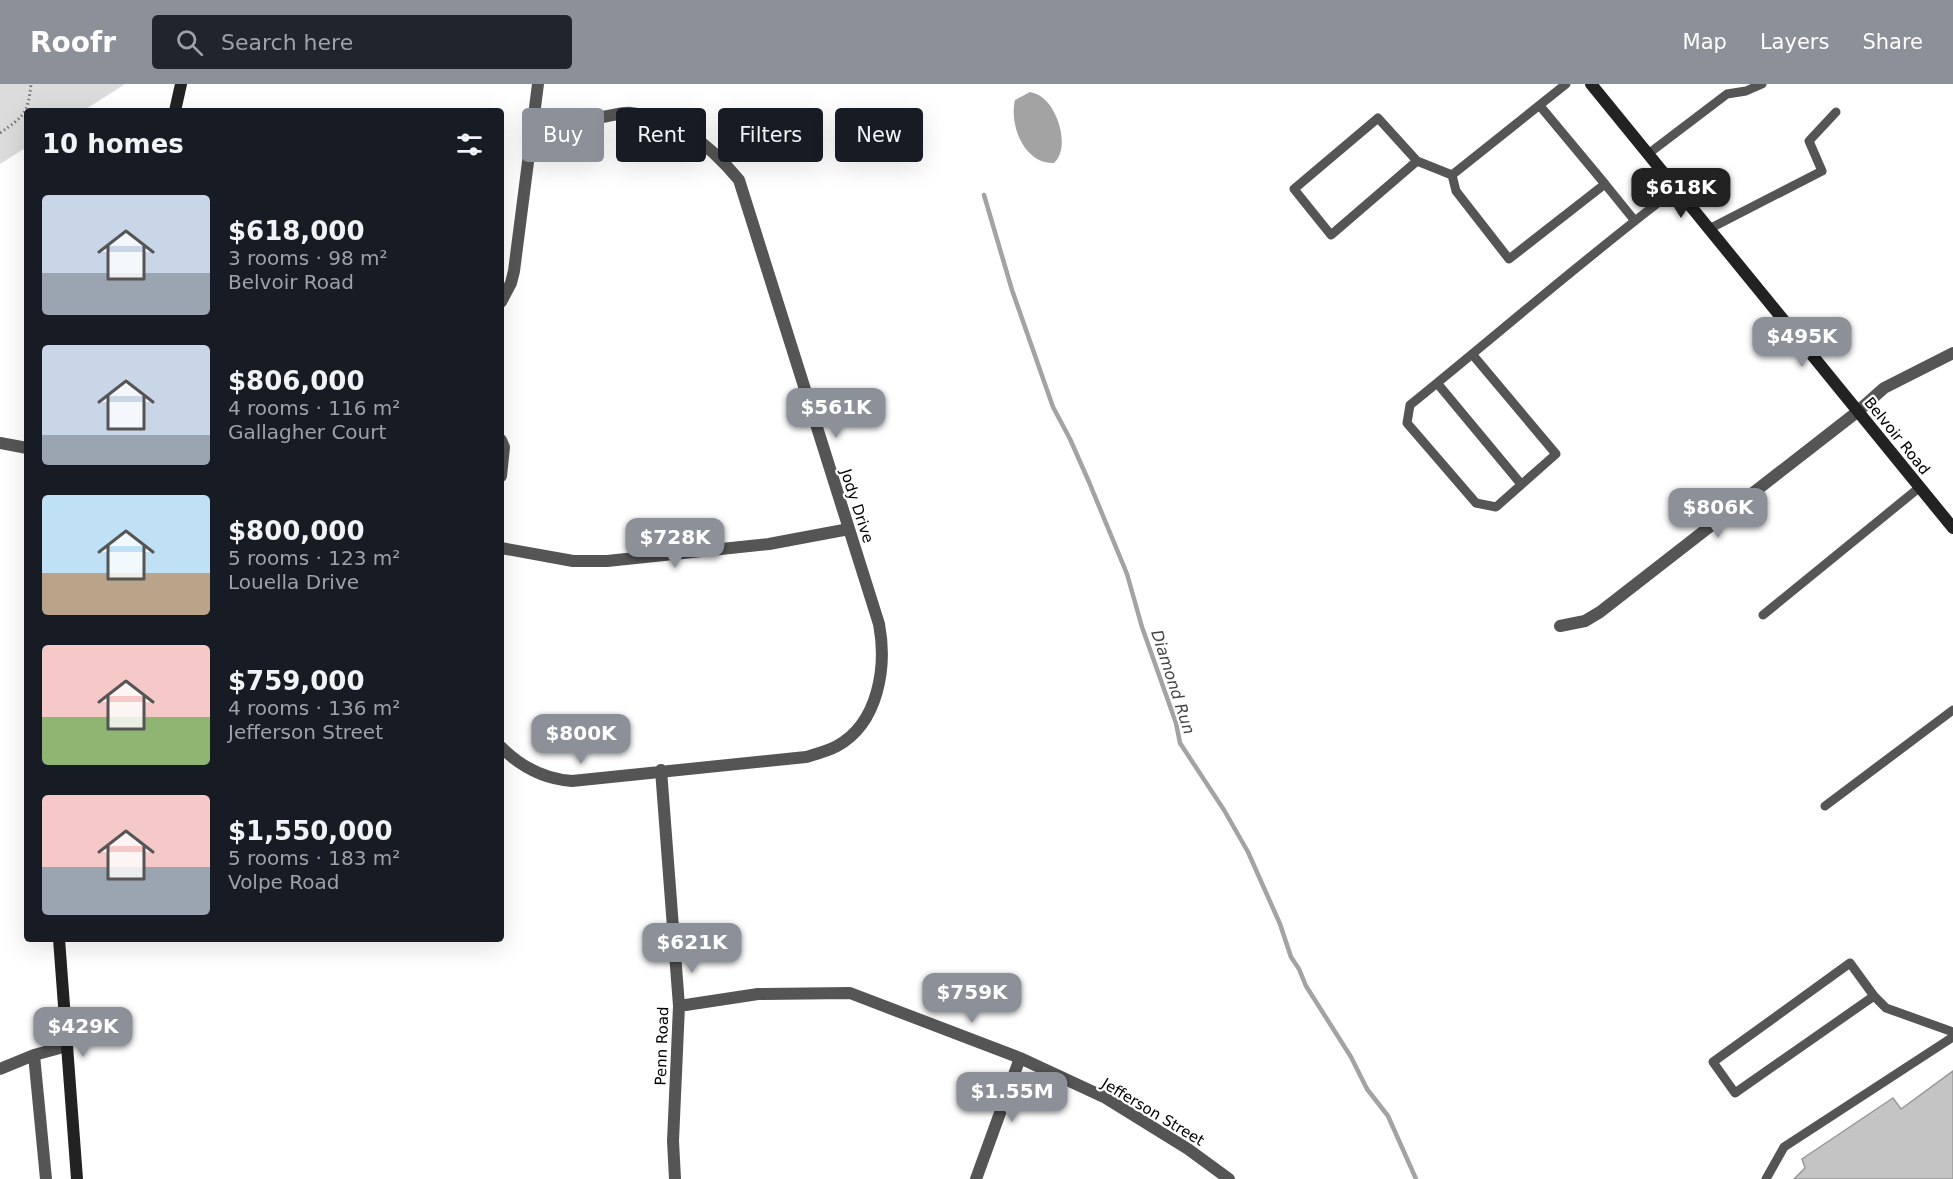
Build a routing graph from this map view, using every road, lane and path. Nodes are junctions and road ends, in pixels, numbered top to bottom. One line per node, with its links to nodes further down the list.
1 (31, 84): 9 (path)
2 (181, 84): 10 (street)
3 (538, 84): 11 (street)
4 (1566, 84): 8 (lane)
5 (1591, 84): 16 (street, Belvoir Road)
6 (1762, 84): 7 (lane)
7 (1726, 89): 16 (lane)
8 (1540, 106): 19 (lane); 20 (lane)
9 (27, 108)
10 (176, 108)
11 (535, 108)
12 (1836, 112): 23 (lane)
13 (24, 113): 15 (path)
14 (604, 116): 34 (street, Jody Drive)
15 (0, 133)
16 (1648, 154): 21 (street, Belvoir Road)
17 (1417, 161): 17 (lane); 19 (lane)
18 (528, 162): 24 (street)
19 (1452, 175): 20 (lane)
20 (1605, 184): 22 (lane)
21 (1676, 189): 22 (lane); 23 (street, Belvoir Road)
22 (1635, 221): 26 (lane)
23 (1709, 229): 28 (street, Belvoir Road)
24 (504, 296)
25 (1953, 353): 28 (street)
26 (1472, 354): 27 (lane); 31 (lane)
27 (1437, 383): 31 (lane); 31 (lane)
28 (1857, 412): 32 (street, Belvoir Road); 37 (street)
29 (0, 443): 30 (street)
30 (24, 447)
31 (1521, 484)
32 (1920, 488): 33 (street, Belvoir Road); 36 (lane)
33 (1953, 528)
34 (849, 529): 35 (street); 40 (street, Jody Drive)
35 (504, 549)
36 (1763, 615)
37 (1560, 626)
38 (1953, 710): 41 (lane)
39 (504, 750): 40 (street, Jody Drive)
40 (661, 771): 44 (street, Penn Road)
41 (1825, 806)
42 (59, 942): 46 (street)
43 (1874, 996): 43 (lane); 45 (lane)
44 (679, 1006): 48 (street, Jefferson Street); 52 (street, Penn Road)
45 (1953, 1035): 55 (lane)
46 (67, 1046): 47 (street); 51 (street)
47 (34, 1055): 49 (street); 50 (street)
48 (1020, 1058): 53 (street); 54 (street, Jefferson Street)
49 (0, 1069)
50 (46, 1179)
51 (77, 1179)
52 (675, 1179)
53 (976, 1179)
54 (1229, 1179)
55 (1766, 1179)

